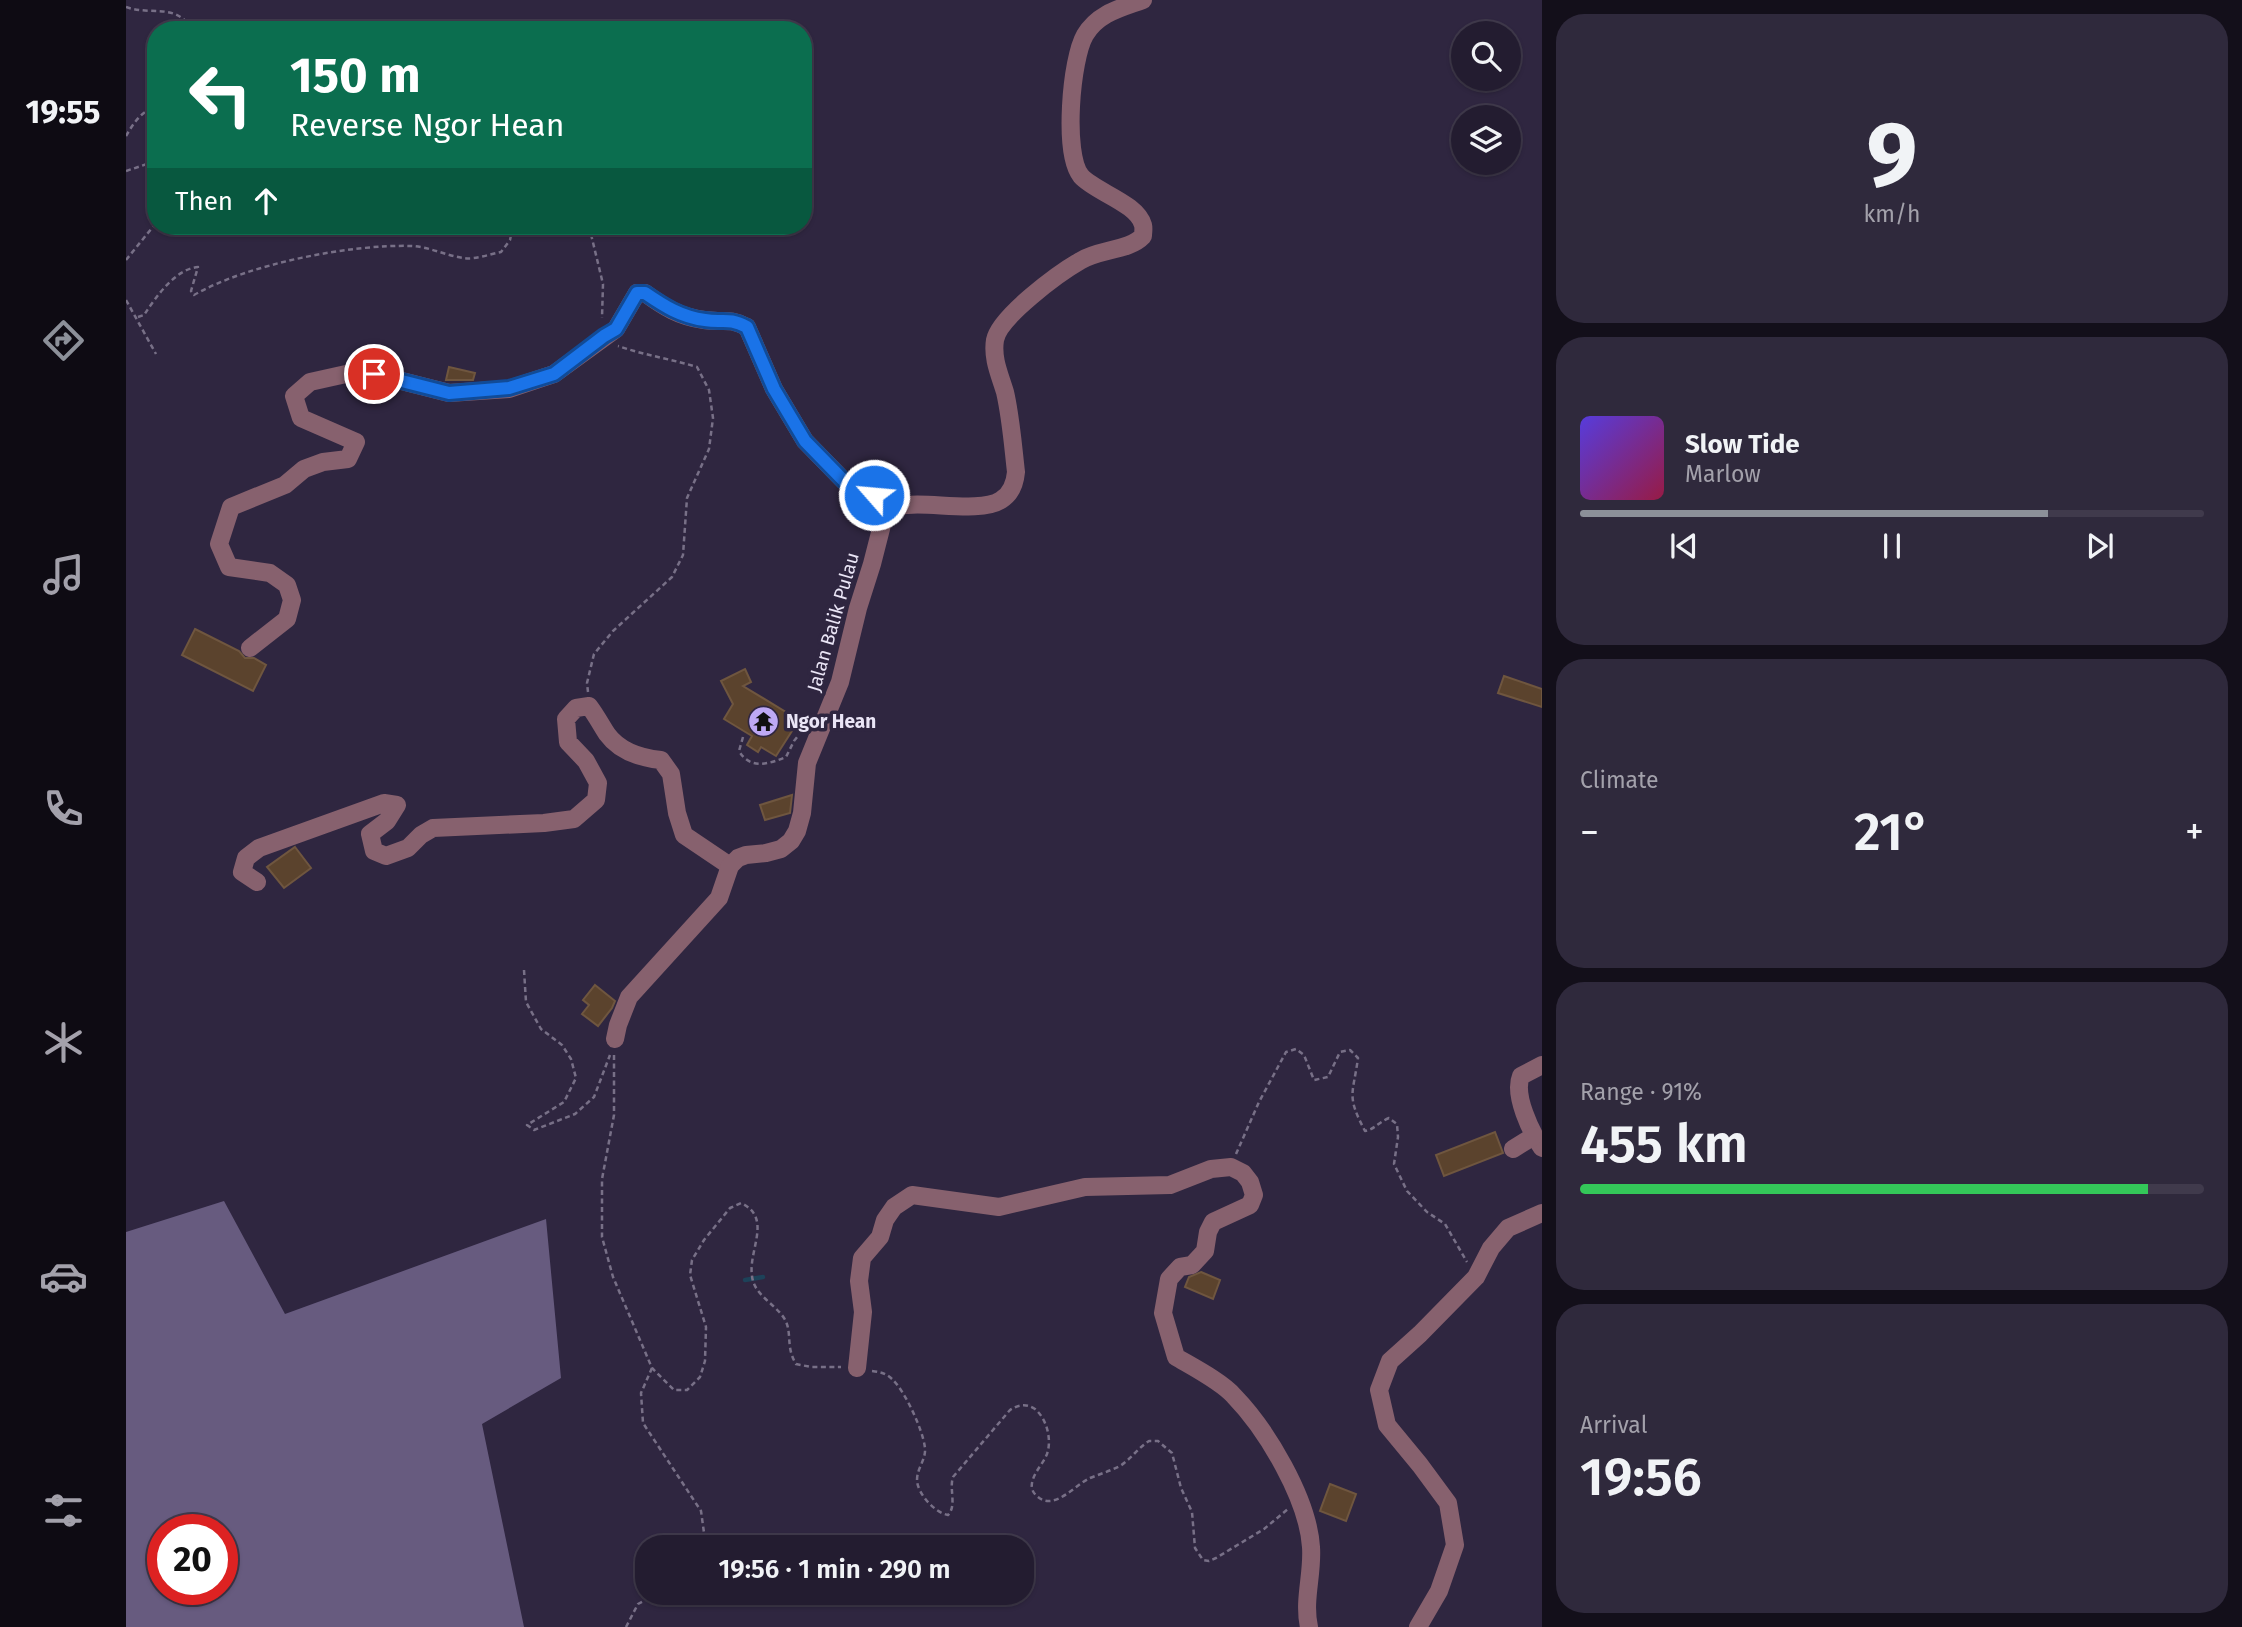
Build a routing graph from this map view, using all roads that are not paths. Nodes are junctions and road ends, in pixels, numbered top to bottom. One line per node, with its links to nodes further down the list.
1 (1143, 0): 2 (street)
2 (888, 506): 3 (street); 4 (street); 5 (street, Jalan Balik Pulau)
3 (868, 512)
4 (250, 648)
5 (730, 866): 6 (street); 7 (street)
6 (257, 882)
7 (615, 1039)
8 (1542, 1065): 9 (street)
9 (1538, 1142): 10 (street)
10 (1513, 1149)
11 (1542, 1213): 14 (street)
12 (857, 1368): 13 (street)
13 (1308, 1627)
14 (1418, 1627)

